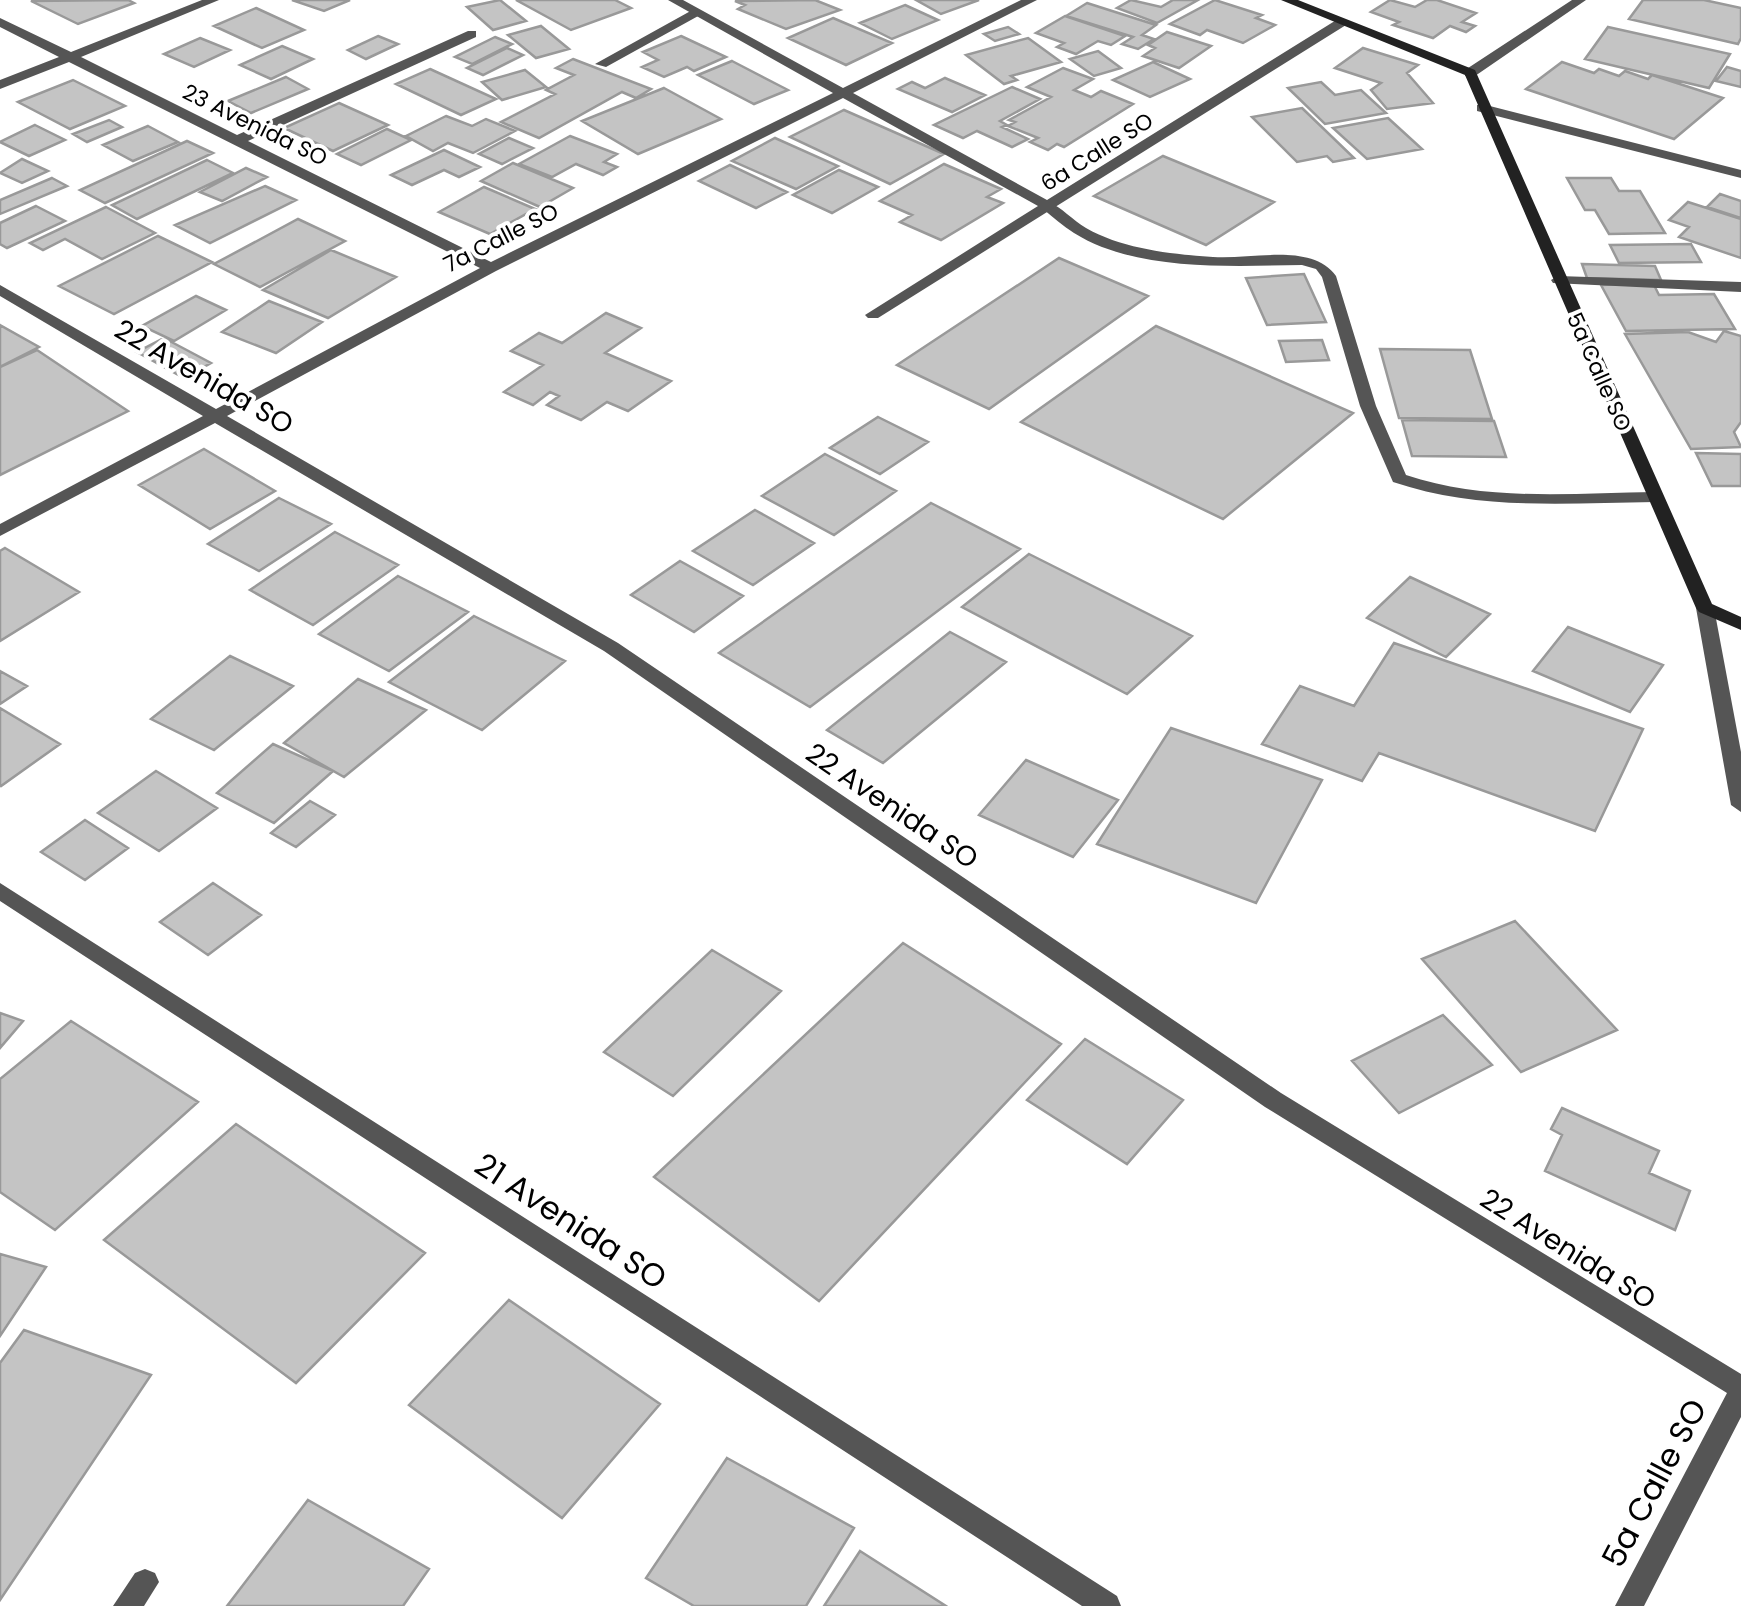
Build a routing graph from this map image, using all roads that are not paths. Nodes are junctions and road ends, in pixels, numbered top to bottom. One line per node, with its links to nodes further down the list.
1 (213, 0): 10 (street)
2 (674, 0): 6 (street)
3 (1031, 0): 14 (street, 7a Calle SO)
4 (1288, 0): 8 (street)
5 (1580, 0): 12 (street)
6 (702, 9): 11 (street); 14 (street)
7 (0, 22): 10 (street, 23 Avenida SO)
8 (1342, 22): 12 (street); 18 (street, 6a Calle SO)
9 (472, 34): 16 (street)
10 (69, 58): 13 (street); 16 (street, 23 Avenida SO)
11 (601, 64)
12 (1470, 73): 15 (street, 5a Calle SO)
13 (0, 85)
14 (841, 93): 18 (street); 19 (street, 7a Calle SO)
15 (1482, 108): 17 (street); 20 (street, 5a Calle SO)
16 (236, 141): 19 (street, 23 Avenida SO)
17 (1741, 174)
18 (1048, 206): 23 (street, 6a Calle SO); 25 (street)
19 (491, 268): 24 (street, 7a Calle SO)
20 (1558, 280): 21 (street); 25 (street, 5a Calle SO)
21 (1741, 286)
22 (0, 290): 24 (street, 22 Avenida SO)
23 (874, 315)
24 (218, 417): 26 (street, 7a Calle SO); 31 (street, 22 Avenida SO)
25 (1655, 497): 27 (street, 5a Calle SO)
26 (0, 531)
27 (1705, 608): 28 (street); 29 (street, 5a Calle SO)
28 (1741, 624)
29 (1741, 805)
30 (0, 891): 34 (street, 21 Avenida SO)
31 (1741, 1390): 35 (street, 5a Calle SO)
32 (144, 1582): 33 (street)
33 (127, 1606)
34 (1107, 1606)
35 (1629, 1606)

